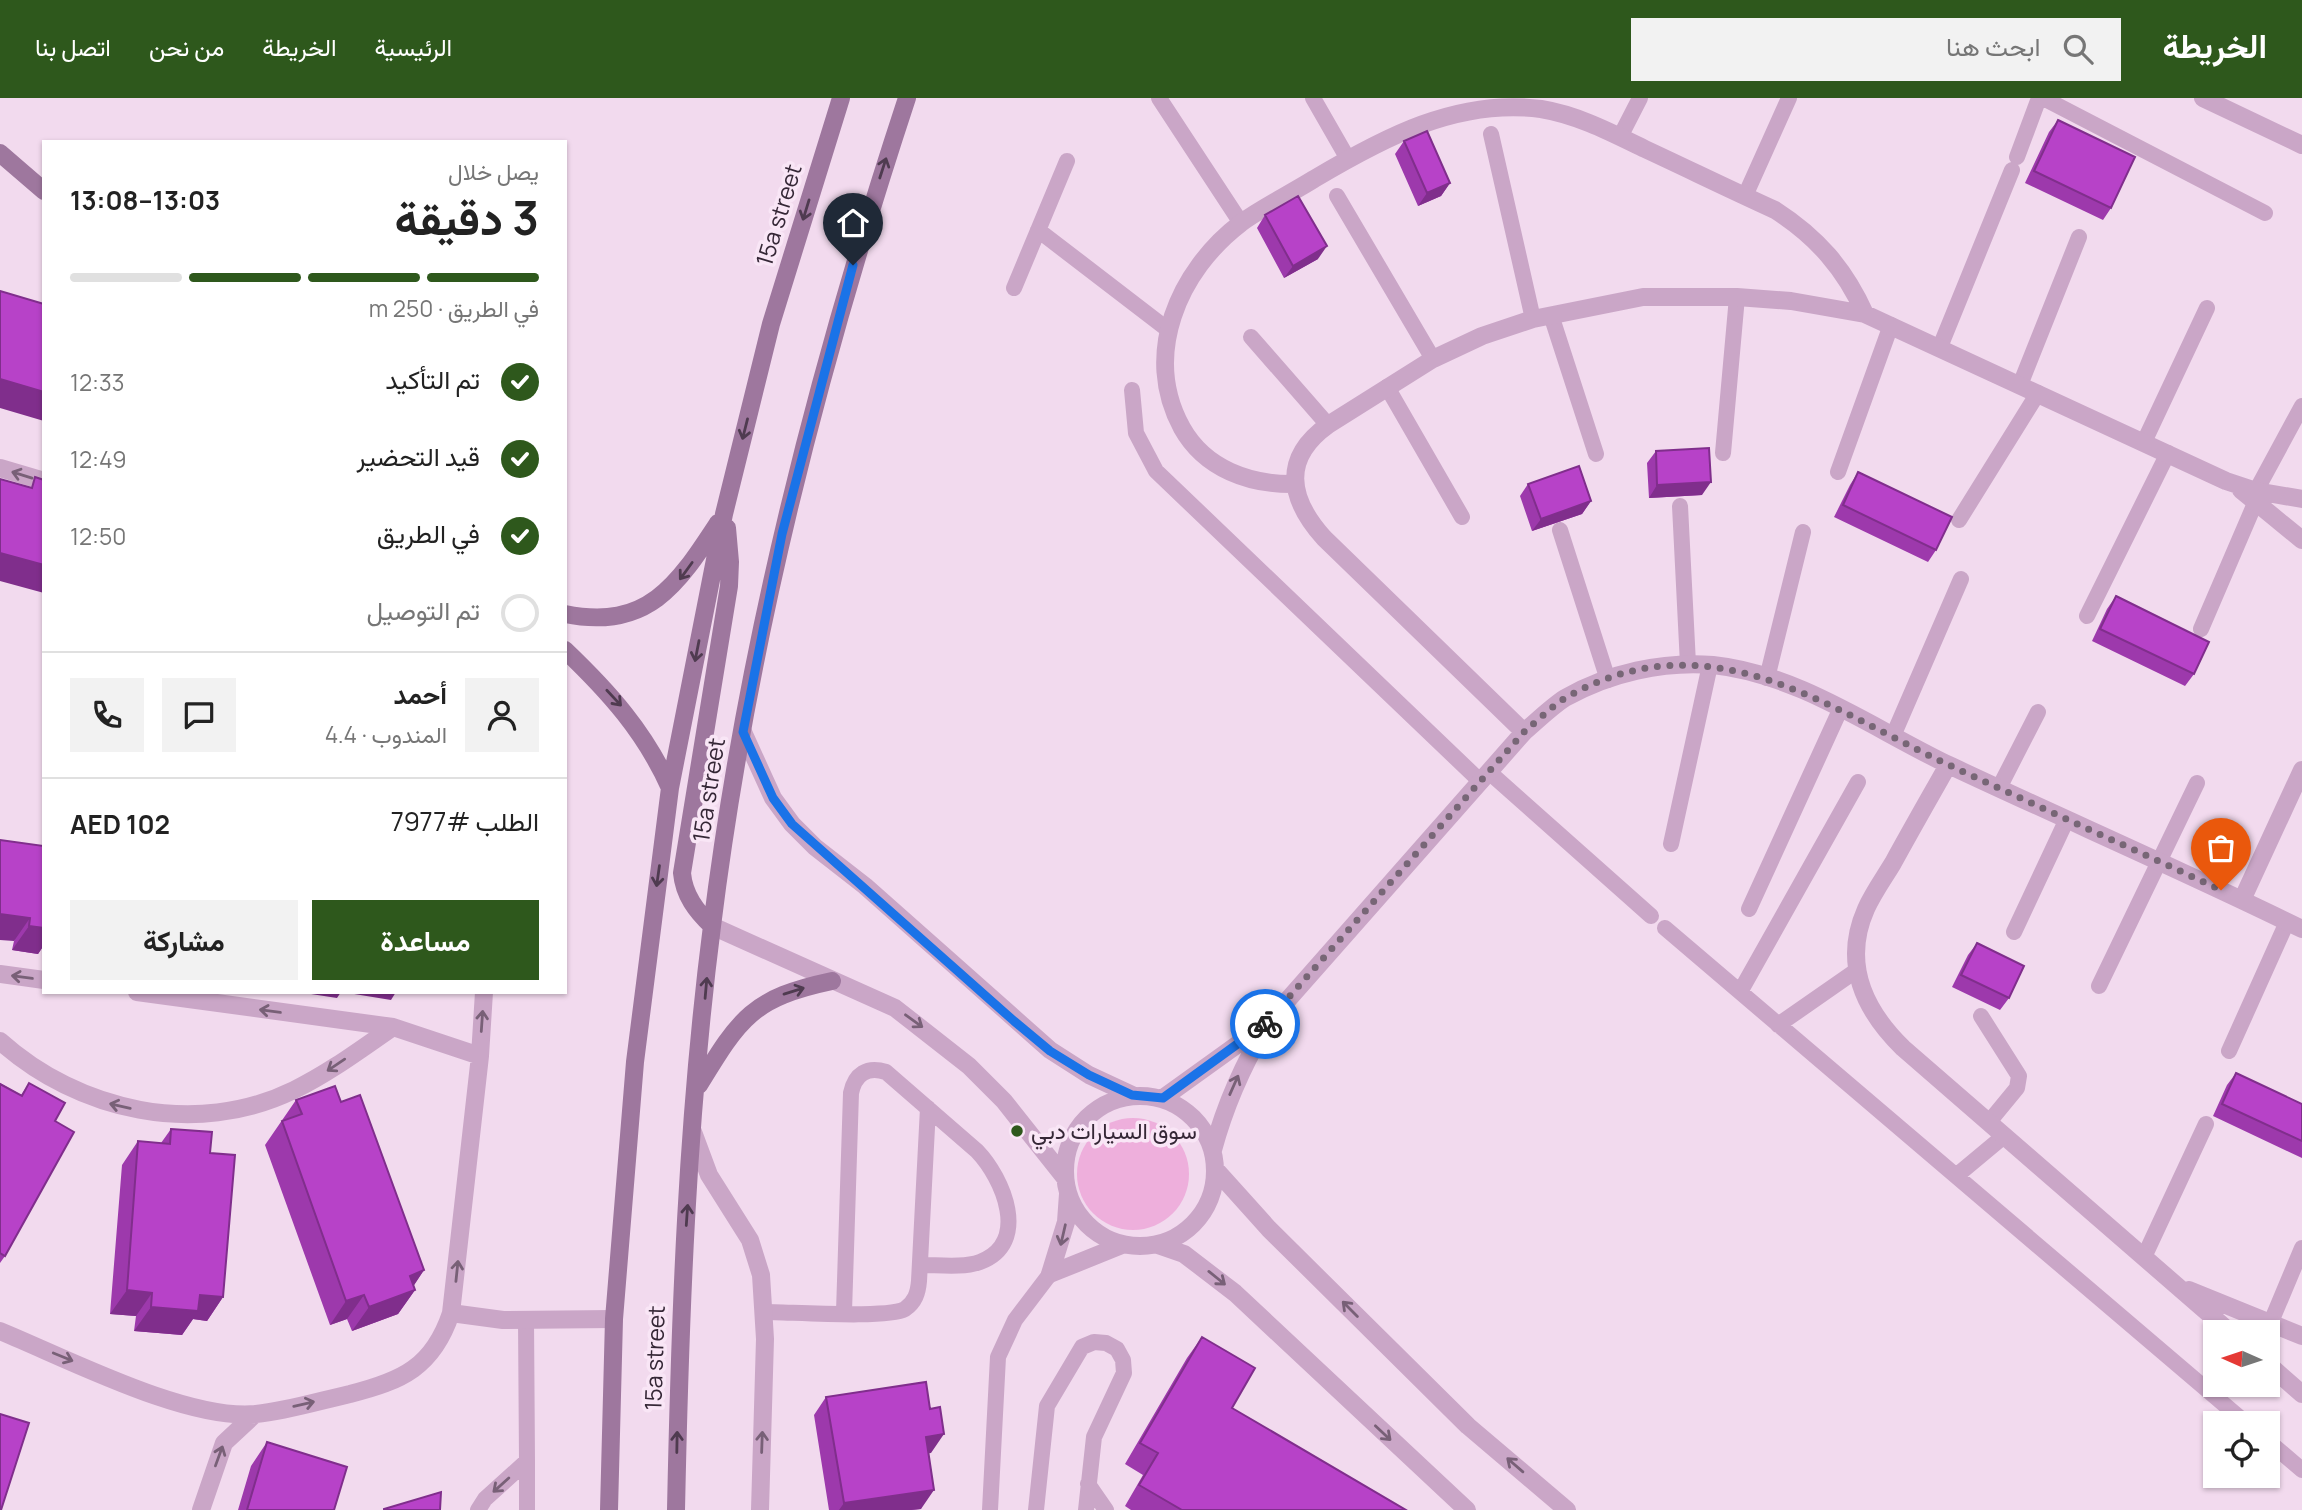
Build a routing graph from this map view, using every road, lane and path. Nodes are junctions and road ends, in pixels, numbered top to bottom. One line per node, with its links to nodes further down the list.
1 (841, 98): 50 (main road, 15a street, one-way to 50)
2 (906, 98): 67 (main road, 15a street, one-way to 2)
3 (1159, 98): 20 (lane)
4 (1313, 98): 14 (lane)
5 (1640, 98): 11 (lane)
6 (1789, 98): 18 (lane)
7 (2041, 98): 19 (lane); 31 (lane)
8 (2203, 98): 12 (street)
9 (1519, 102): 11 (street); 14 (street)
10 (1491, 134): 27 (lane)
11 (1620, 137): 18 (street)
12 (2302, 145)
13 (0, 153): 16 (main road)
14 (1348, 159): 20 (street)
15 (1067, 162): 21 (lane)
16 (42, 189)
17 (1337, 195): 32 (lane)
18 (1745, 196): 26 (street)
19 (2265, 213)
20 (1241, 223): 29 (street)
21 (1038, 230): 23 (lane); 29 (lane)
22 (2080, 237): 33 (lane)
23 (1014, 288)
24 (1737, 297): 26 (street); 27 (street); 40 (lane)
25 (2207, 308): 39 (lane)
26 (1865, 314): 28 (street)
27 (1542, 317): 32 (street); 42 (lane)
28 (1891, 325): 31 (street); 44 (lane)
29 (1167, 329): 46 (street)
30 (1251, 337): 38 (lane)
31 (1940, 347): 33 (street)
32 (1433, 359): 34 (street)
33 (2020, 385): 36 (street)
34 (1387, 387): 38 (street); 51 (lane)
35 (1132, 390): 72 (lane)
36 (2038, 393): 39 (street); 52 (lane)
37 (2302, 406): 47 (lane)
38 (1328, 425): 46 (street)
39 (2144, 442): 41 (street)
40 (1723, 453)
41 (2168, 453): 47 (street); 58 (lane)
42 (1596, 454)
43 (0, 468): 45 (street, one-way to 43)
44 (1838, 472)
45 (42, 480)
46 (1295, 484): 68 (street)
47 (2256, 496): 48 (street); 55 (street); 59 (lane)
48 (2302, 499)
49 (1680, 506): 61 (lane)
50 (724, 514): 57 (main road, one-way to 57); 75 (main road, 15a street, one-way to 75); 84 (main road)
51 (1462, 517)
52 (1959, 520)
53 (1560, 530): 64 (lane)
54 (1803, 532): 63 (lane)
55 (2302, 540)
56 (1961, 579): 69 (lane)
57 (567, 614)
58 (2087, 616)
59 (2201, 629)
60 (567, 652): 75 (main road, one-way to 75)
61 (1688, 664): 62 (street); 64 (street)
62 (1710, 665): 63 (street); 78 (lane)
63 (1767, 678): 65 (street)
64 (1608, 680): 68 (street)
65 (1840, 710): 69 (street); 81 (lane)
66 (2038, 712): 76 (lane)
67 (743, 732): 84 (main road, 15a street); 103 (street)
68 (1524, 732): 72 (street)
69 (1893, 736): 70 (street)
70 (1948, 765): 76 (street); 87 (street)
71 (2302, 770): 80 (street)
72 (1485, 777): 82 (lane); 96 (street)
73 (1858, 782): 92 (lane)
74 (2197, 783): 79 (lane)
75 (670, 788): 124 (main road, 15a street, one-way to 124)
76 (1999, 788): 77 (street)
77 (2067, 819): 79 (street); 86 (lane)
78 (1671, 844)
79 (2158, 861): 80 (street); 91 (lane)
80 (2242, 900): 83 (street)
81 (1749, 909)
82 (1651, 916)
83 (2294, 925): 100 (lane)
84 (712, 926): 90 (street); 102 (main road, 15a street, one-way to 84)
85 (1665, 928): 92 (lane)
86 (2014, 932)
87 (1857, 970): 97 (lane); 106 (street)
88 (0, 974): 89 (street, one-way to 88)
89 (42, 980)
90 (832, 981): 102 (main road, one-way to 90); 113 (street, one-way to 113)
91 (2099, 986)
92 (1740, 992): 97 (lane)
93 (152, 994): 98 (street, one-way to 93)
94 (484, 994): 101 (street, one-way to 94)
95 (1982, 1016): 106 (lane)
96 (1270, 1020): 104 (street); 110 (street, one-way to 96)
97 (1778, 1025): 112 (lane)
98 (393, 1027): 99 (street, one-way to 99); 101 (street)
99 (0, 1041)
100 (2229, 1051)
101 (480, 1056): 123 (street, one-way to 101)
102 (697, 1088): 108 (main road, 15a street)
103 (1132, 1095): 104 (street); 113 (street)
104 (1163, 1098): 110 (street)
105 (928, 1108): 118 (lane); 118 (lane); 122 (lane)
106 (1989, 1122): 109 (street)
107 (2206, 1124): 117 (lane)
108 (693, 1132): 121 (street); 144 (main road, 15a street, one-way to 108)
109 (2004, 1136): 112 (lane); 117 (street)
110 (1213, 1150): 111 (street)
111 (1216, 1170): 115 (street); 151 (street, one-way to 111)
112 (1956, 1176): 134 (lane)
113 (1066, 1186): 114 (street); 119 (street, one-way to 119)
114 (1122, 1245): 115 (street); 119 (street)
115 (1158, 1245): 150 (street, one-way to 150)
116 (2302, 1248): 128 (lane)
117 (2144, 1257): 120 (street)
118 (920, 1265): 122 (lane)
119 (1050, 1274): 146 (lane)
120 (2175, 1285): 126 (street); 127 (street)
121 (765, 1311): 122 (lane); 145 (street, one-way to 121)
122 (844, 1312)
123 (451, 1313): 125 (street); 135 (street, one-way to 123)
124 (614, 1319): 125 (street); 143 (main road, 15a street)
125 (526, 1320): 137 (lane)
126 (2216, 1320)
127 (2266, 1320)
128 (2272, 1320)
129 (2280, 1326): 131 (street)
130 (0, 1331): 135 (street, one-way to 135)
131 (2302, 1336)
132 (2280, 1375): 133 (street)
133 (2302, 1394)
134 (2232, 1411)
135 (255, 1415): 140 (street, one-way to 135)
136 (2280, 1451): 138 (lane)
137 (527, 1461): 141 (lane, one-way to 141); 142 (lane)
138 (2302, 1470)
139 (1088, 1484): 147 (lane); 148 (lane); 149 (lane)
140 (201, 1510)
141 (478, 1510)
142 (527, 1510)
143 (609, 1510)
144 (676, 1510)
145 (760, 1510)
146 (990, 1510)
147 (1035, 1510)
148 (1086, 1510)
149 (1106, 1510)
150 (1467, 1510)
151 (1567, 1510)

